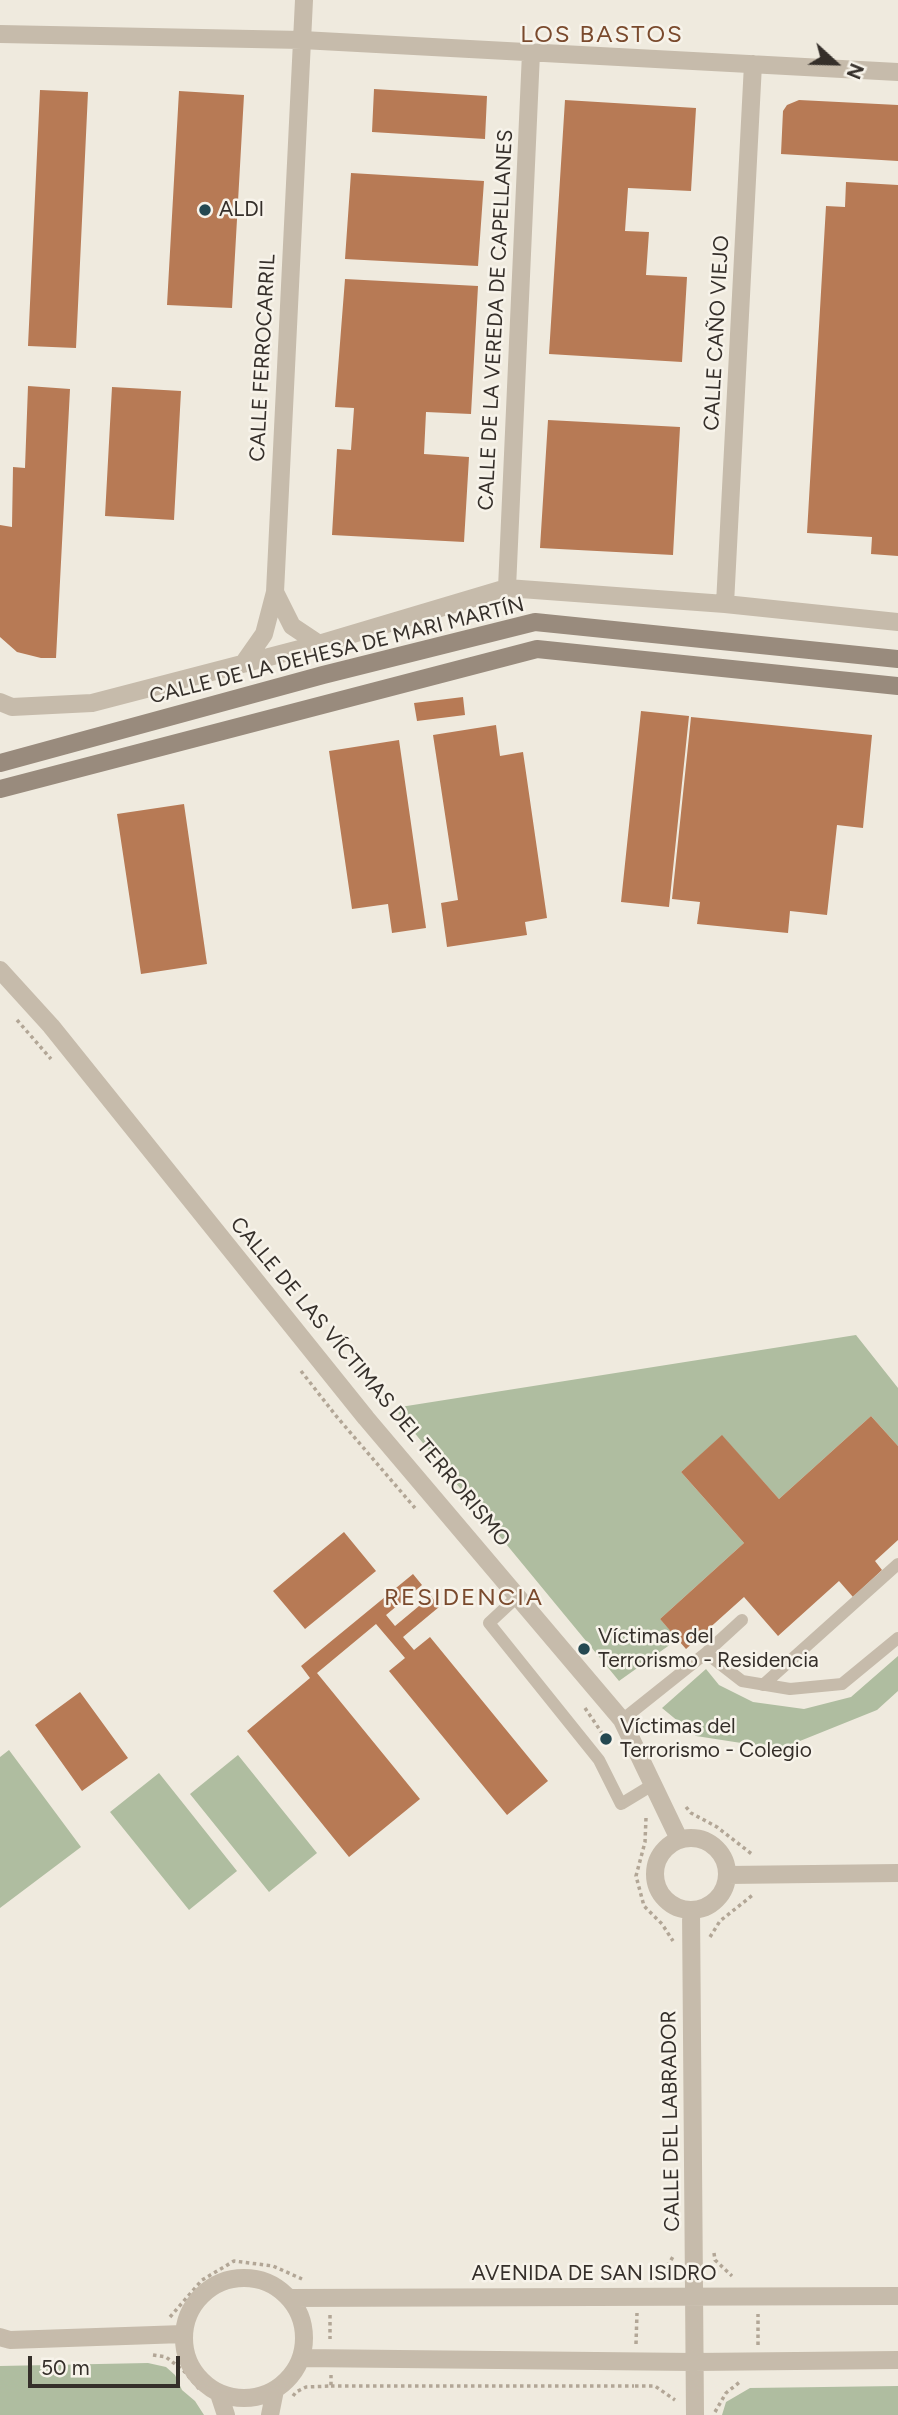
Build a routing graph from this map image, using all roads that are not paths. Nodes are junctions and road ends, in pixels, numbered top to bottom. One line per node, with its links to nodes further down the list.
1 (304, 0): 3 (street, CALLE FERROCARRIL)
2 (0, 33): 3 (street)
3 (302, 40): 4 (street); 8 (street, CALLE FERROCARRIL)
4 (531, 53): 5 (street); 7 (street, CALLE DE LA VEREDA DE CAPELLANES)
5 (753, 64): 6 (street); 9 (street, CALLE CAÑO VIEJO)
6 (898, 72)
7 (507, 588): 9 (street); 11 (street)
8 (275, 592): 11 (street, CALLE FERROCARRIL); 13 (street, CALLE FERROCARRIL)
9 (725, 604): 10 (street)
10 (898, 622)
11 (319, 644): 13 (street)
12 (898, 659): 16 (street, CALLE DE LA DEHESA DE MARI MARTÍN)
13 (243, 664): 15 (street)
14 (898, 686): 17 (street)
15 (0, 702)
16 (0, 763)
17 (0, 789)
18 (0, 970): 20 (street, CALLE DE LAS VÍCTIMAS DEL TERRORISMO)
19 (898, 1564): 24 (lane)
20 (518, 1596): 25 (street, CALLE DE LAS VÍCTIMAS DEL TERRORISMO); 26 (lane)
21 (742, 1620): 23 (lane)
22 (898, 1638): 24 (lane)
23 (706, 1653): 24 (lane); 25 (lane)
24 (763, 1685)
25 (622, 1720): 26 (street, CALLE DE LAS VÍCTIMAS DEL TERRORISMO)
26 (654, 1784): 27 (street, CALLE DE LAS VÍCTIMAS DEL TERRORISMO)
27 (680, 1839): 29 (street); 30 (street)
28 (898, 1873): 29 (street)
29 (728, 1875): 30 (street)
30 (691, 1910): 32 (street, CALLE DEL LABRADOR)
31 (898, 2296): 32 (street, AVENIDA DE SAN ISIDRO)
32 (695, 2297): 33 (street, AVENIDA DE SAN ISIDRO); 38 (street, CALLE DEL LABRADOR)
33 (290, 2298): 34 (street); 36 (street)
34 (183, 2334): 35 (street); 40 (street)
35 (0, 2337)
36 (301, 2358): 38 (street); 39 (street)
37 (898, 2360): 38 (street)
38 (694, 2361): 43 (street, CALLE DEL LABRADOR)
39 (275, 2390): 40 (street); 42 (street)
40 (212, 2394): 41 (street)
41 (226, 2415)
42 (270, 2415)
43 (695, 2415)

